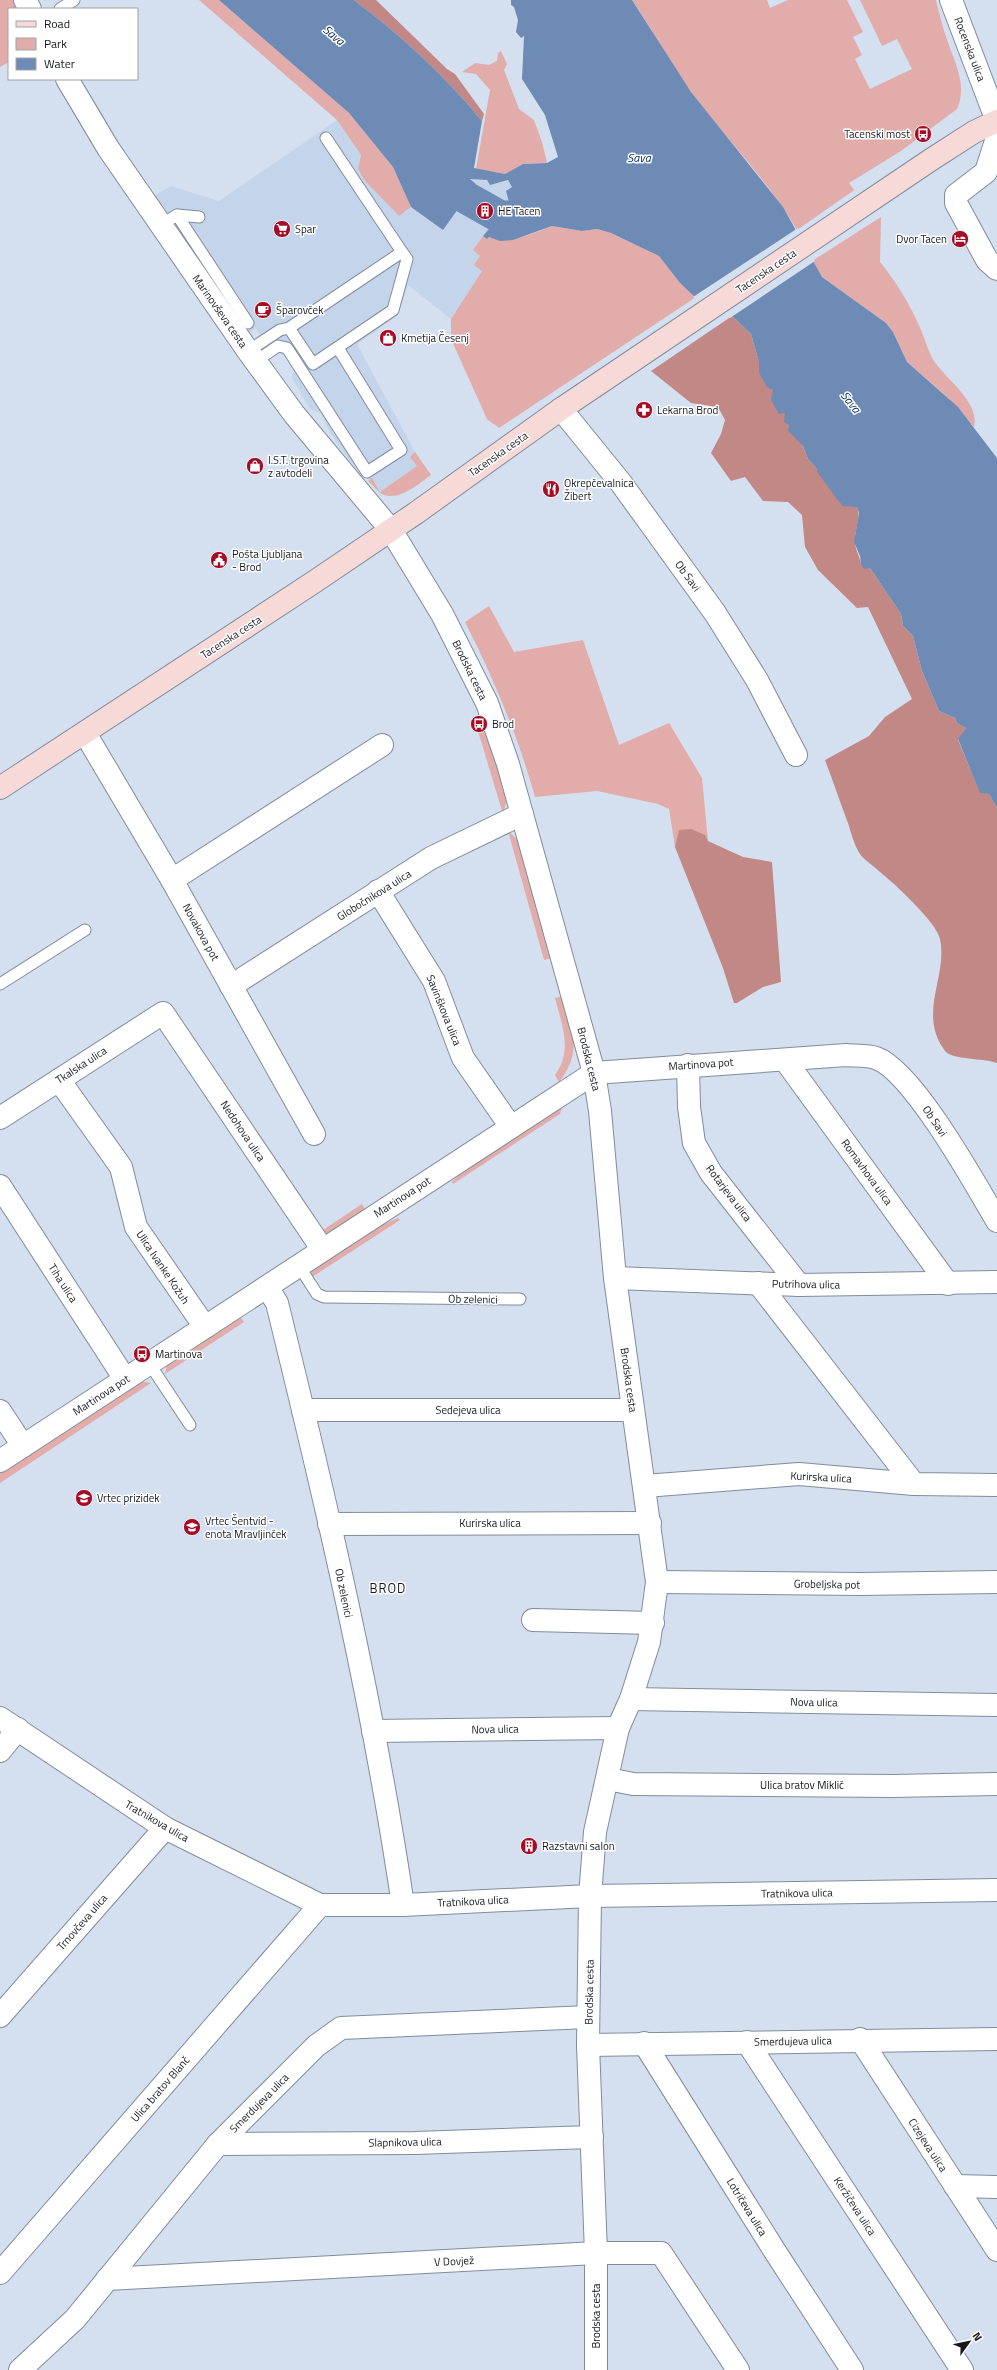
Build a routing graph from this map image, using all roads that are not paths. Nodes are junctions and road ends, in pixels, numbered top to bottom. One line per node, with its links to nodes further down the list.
1 (74, 0): 3 (lane)
2 (952, 0): 5 (street, Rocenska ulica)
3 (62, 8)
4 (68, 80): 8 (street, Marinovševa cesta)
5 (997, 121): 10 (street); 17 (main road, Tacenska cesta)
6 (326, 138): 9 (lane)
7 (199, 217): 8 (lane)
8 (169, 220): 11 (lane); 14 (street, Marinovševa cesta)
9 (402, 252): 12 (lane); 13 (lane)
10 (997, 269)
11 (248, 323)
12 (289, 328): 14 (lane); 15 (lane)
13 (338, 348): 15 (lane); 16 (lane)
14 (252, 356): 16 (lane); 18 (street, Marinovševa cesta)
15 (313, 364): 16 (lane)
16 (308, 380)
17 (561, 409): 18 (main road, Tacenska cesta); 21 (street, Ob Savi)
18 (391, 530): 19 (main road, Tacenska cesta); 23 (street, Brodska cesta)
19 (84, 733): 22 (main road, Tacenska cesta); 24 (street, Novakova pot)
20 (382, 745): 24 (street)
21 (796, 755)
22 (0, 788)
23 (522, 814): 25 (street, Globočnikova ulica); 33 (street, Brodska cesta)
24 (172, 880): 28 (street, Novakova pot)
25 (378, 891): 28 (street, Globočnikova ulica); 36 (street, Savinškova ulica)
26 (85, 930): 27 (lane)
27 (0, 984)
28 (231, 986): 37 (street, Novakova pot)
29 (163, 1013): 34 (street, Tkalska ulica); 40 (street, Nedohova ulica)
30 (846, 1055): 31 (street, Martinova pot); 39 (street, Ob Savi)
31 (785, 1060): 32 (street, Martinova pot); 46 (street, Romavhova ulica)
32 (688, 1065): 33 (street, Martinova pot); 45 (street, Rotarjeva ulica)
33 (594, 1073): 36 (street, Martinova pot); 42 (street, Brodska cesta)
34 (59, 1080): 35 (street, Tkalska ulica); 49 (street, Ulica Ivanke Kožuh)
35 (0, 1118)
36 (511, 1127): 40 (street, Martinova pot)
37 (314, 1134)
38 (0, 1186): 51 (street, Tiha ulica)
39 (997, 1221)
40 (323, 1250): 41 (street, Martinova pot)
41 (298, 1266): 47 (street, Martinova pot); 48 (lane, Ob zelenici)
42 (615, 1278): 44 (street, Putrihova ulica); 53 (street, Brodska cesta)
43 (997, 1282): 46 (street, Putrihova ulica)
44 (758, 1283): 45 (street, Putrihova ulica); 58 (street)
45 (799, 1284): 46 (street, Putrihova ulica)
46 (948, 1284)
47 (267, 1287): 49 (street, Martinova pot); 52 (street, Ob zelenici)
48 (520, 1299)
49 (205, 1327): 50 (street, Martinova pot)
50 (149, 1363): 51 (street, Martinova pot); 55 (lane)
51 (125, 1379): 56 (street, Martinova pot)
52 (303, 1410): 53 (street, Sedejeva ulica); 62 (street, Ob zelenici)
53 (632, 1410): 60 (street, Brodska cesta)
54 (0, 1411): 56 (street)
55 (190, 1425)
56 (23, 1446): 57 (street, Martinova pot)
57 (0, 1461)
58 (914, 1484): 59 (street, Kurirska ulica); 60 (street, Kurirska ulica)
59 (997, 1485)
60 (645, 1486): 61 (street, Brodska cesta)
61 (650, 1523): 62 (street, Kurirska ulica); 63 (street, Brodska cesta)
62 (329, 1524): 71 (street, Ob zelenici)
63 (658, 1582): 64 (street, Grobeljska pot); 66 (street, Brodska cesta)
64 (997, 1582)
65 (533, 1620): 66 (street)
66 (653, 1623): 67 (street, Brodska cesta)
67 (631, 1699): 68 (street, Nova ulica); 70 (street, Brodska cesta)
68 (997, 1705)
69 (9, 1724): 72 (street); 75 (street, Tratnikova ulica)
70 (618, 1728): 71 (street, Nova ulica); 73 (street, Brodska cesta)
71 (373, 1731): 78 (street, Ob zelenici)
72 (0, 1751)
73 (608, 1779): 74 (street, Ulica bratov Miklič); 77 (street, Brodska cesta)
74 (997, 1784)
75 (165, 1828): 79 (street, Tratnikova ulica); 80 (street, Trnovčeva ulica)
76 (997, 1890): 77 (street, Tratnikova ulica)
77 (590, 1896): 78 (street, Tratnikova ulica); 81 (street, Brodska cesta)
78 (403, 1904): 79 (street, Tratnikova ulica)
79 (320, 1905): 93 (street, Ulica bratov Blanč)
80 (0, 2016)
81 (588, 2017): 86 (street, Brodska cesta); 88 (street, Smerdujeva ulica)
82 (860, 2039): 83 (street, Smerdujeva ulica); 84 (street, Smerdujeva ulica); 89 (street, Cizejeva ulica)
83 (997, 2039)
84 (747, 2042): 85 (street, Smerdujeva ulica); 99 (street, Keržičeva ulica)
85 (644, 2043): 86 (street, Smerdujeva ulica); 98 (street, Lotričeva ulica)
86 (588, 2045): 87 (street, Brodska cesta)
87 (592, 2137): 88 (street, Slapnikova ulica); 92 (street, Brodska cesta)
88 (218, 2144): 94 (street, Smerdujeva ulica)
89 (955, 2186): 90 (street); 91 (street, Cizejeva ulica)
90 (997, 2187)
91 (997, 2250)
92 (596, 2253): 94 (street, V Dovjež); 96 (street, Brodska cesta); 97 (street, V Dovjež)
93 (0, 2273)
94 (107, 2279): 95 (street, Smerdujeva ulica)
95 (20, 2370)
96 (596, 2370)
97 (738, 2370)
98 (852, 2370)
99 (962, 2370)

